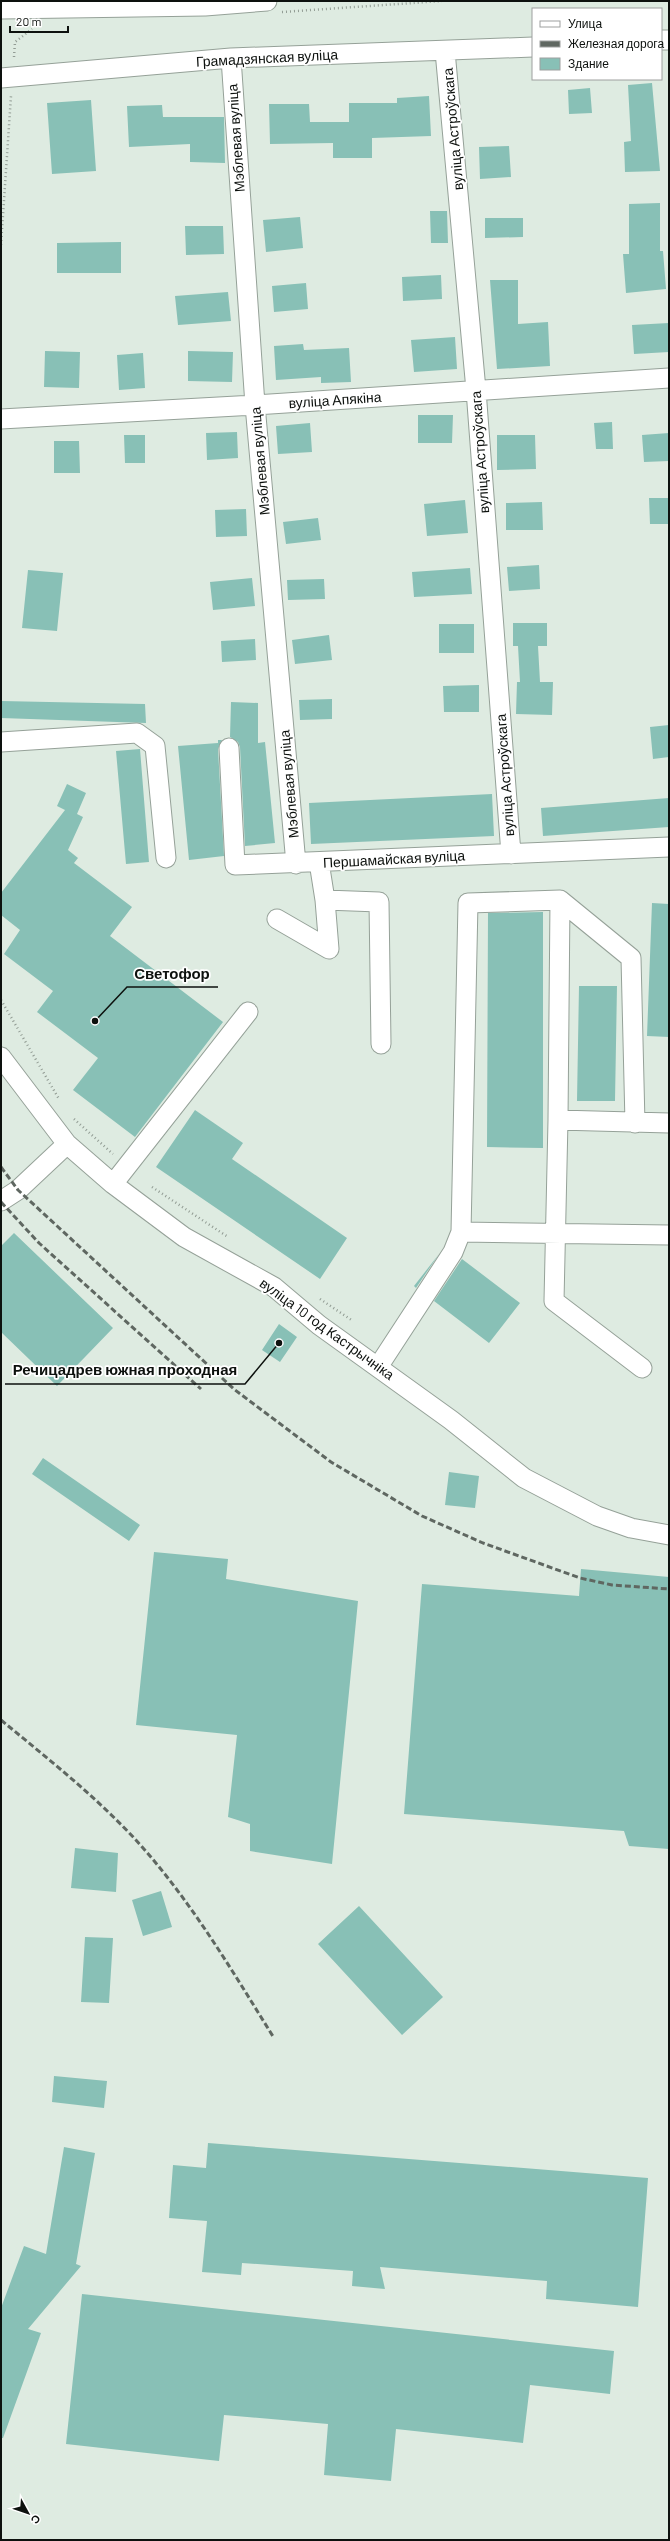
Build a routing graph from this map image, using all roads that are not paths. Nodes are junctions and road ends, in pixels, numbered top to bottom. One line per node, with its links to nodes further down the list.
1 (267, 1): 2 (street)
2 (1, 9)
3 (532, 47): 4 (street, Грамадзянская вуліца)
4 (445, 51): 5 (street, Грамадзянская вуліца); 8 (street, вуліца Астроўскага)
5 (231, 58): 6 (street, Грамадзянская вуліца); 9 (street, Мэблевая вуліца)
6 (1, 78)
7 (669, 378): 8 (street, вуліца Апякіна)
8 (476, 390): 9 (street, вуліца Апякіна); 14 (street, вуліца Астроўскага)
9 (255, 405): 10 (street, вуліца Апякіна); 17 (street, Мэблевая вуліца)
10 (1, 419)
11 (1, 742): 15 (street)
12 (229, 748): 17 (street, Першамайская вуліца)
13 (669, 847): 14 (street, Першамайская вуліца)
14 (511, 854): 16 (street, Першамайская вуліца)
15 (166, 858)
16 (319, 862): 17 (street, Першамайская вуліца); 18 (street)
17 (296, 864)
18 (324, 900): 20 (street); 22 (street)
19 (560, 900): 24 (street); 25 (street); 30 (street)
20 (277, 919)
21 (248, 1012): 28 (street)
22 (381, 1044)
23 (1, 1057): 27 (street, вуліца 10 год Кастрычніка)
24 (558, 1120): 25 (street); 31 (street)
25 (635, 1123): 26 (street)
26 (669, 1123)
27 (67, 1144): 28 (street, вуліца 10 год Кастрычніка); 29 (street)
28 (113, 1184): 33 (street, вуліца 10 год Кастрычніка)
29 (1, 1202)
30 (461, 1232): 31 (street); 33 (street)
31 (557, 1234): 32 (street); 34 (street)
32 (669, 1235)
33 (378, 1367): 35 (street, вуліца 10 год Кастрычніка)
34 (642, 1368)
35 (669, 1535)

